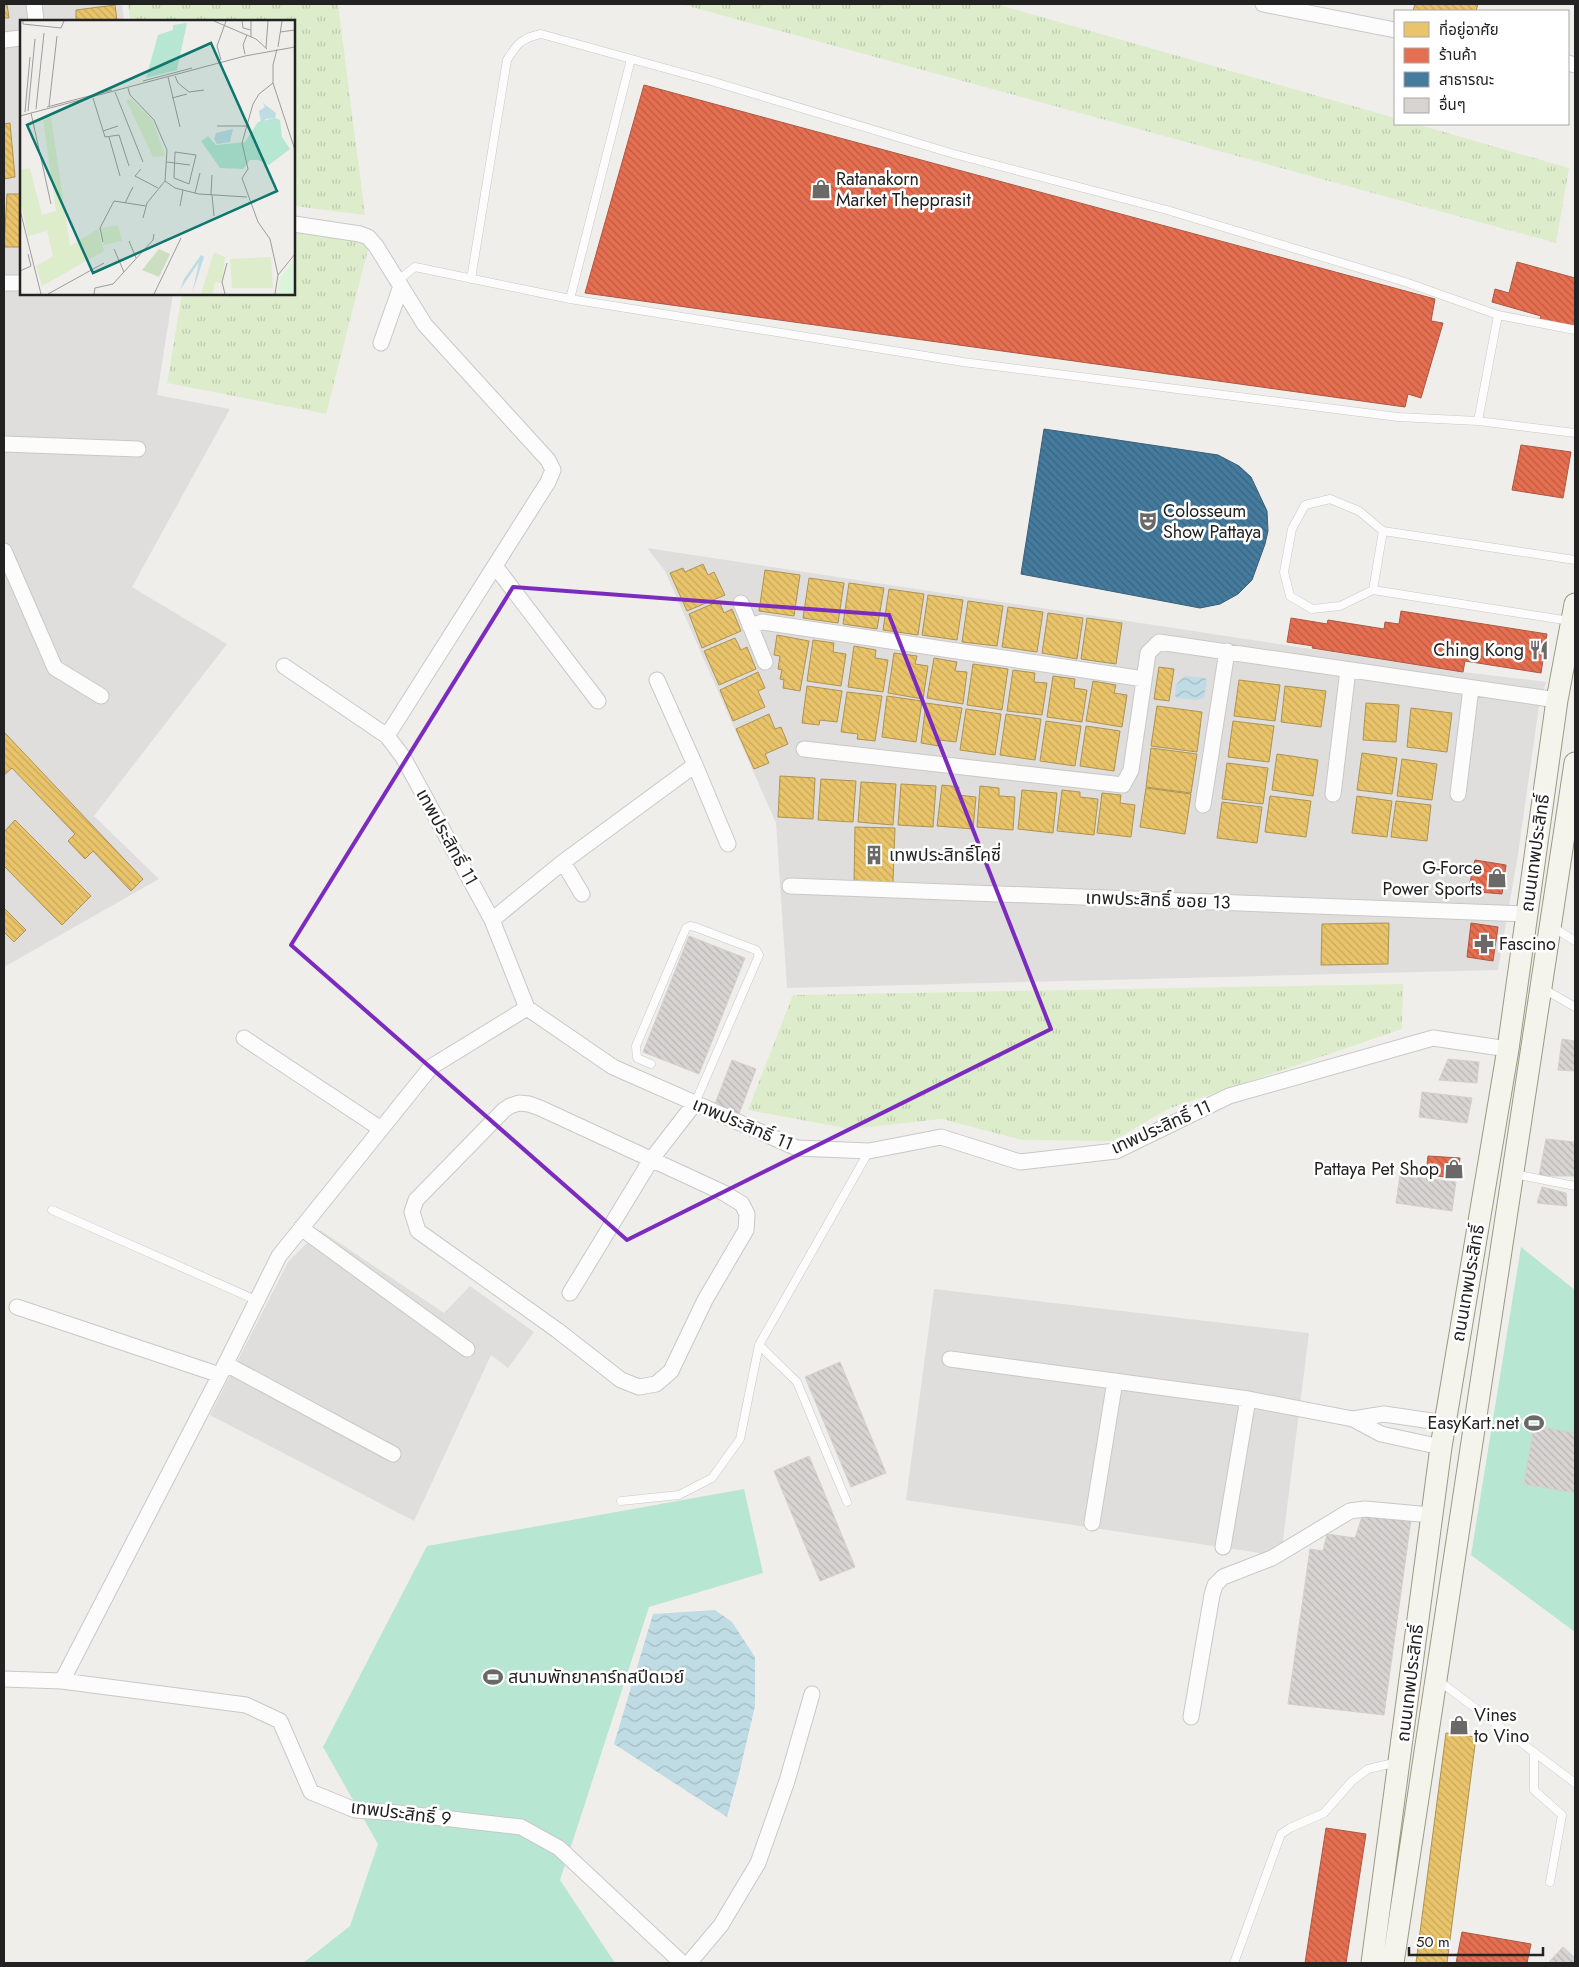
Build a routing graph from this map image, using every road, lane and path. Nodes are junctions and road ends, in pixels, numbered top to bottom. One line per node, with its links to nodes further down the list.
1 (34, 4): 3 (street)
2 (1263, 4): 4 (street)
3 (36, 20)
4 (1394, 30)
5 (20, 38): 6 (street)
6 (4, 40)
7 (631, 59): 9 (lane); 13 (lane); 14 (lane)
8 (295, 224): 12 (street)
9 (471, 279): 12 (lane); 13 (lane)
10 (4, 282): 11 (street)
11 (20, 283)
12 (399, 284): 16 (street); 24 (street)
13 (570, 299): 17 (lane)
14 (1498, 315): 15 (lane); 17 (lane)
15 (1575, 330)
16 (381, 343)
17 (1478, 421): 18 (lane)
18 (1575, 433)
19 (4, 444): 20 (street)
20 (138, 449)
21 (1382, 530): 23 (lane); 25 (lane); 25 (lane)
22 (4, 551): 36 (street)
23 (1575, 560)
24 (495, 566): 38 (street); 39 (street)
25 (1372, 590): 27 (lane)
26 (741, 604): 28 (street)
27 (1574, 613): 37 (main road, ถนนเทพประสิทธิ์)
28 (750, 626): 30 (street); 33 (street)
29 (1227, 651): 32 (street); 33 (street); 45 (street)
30 (765, 662)
31 (284, 666): 39 (street, เทพประสิทธิ์ 11)
32 (1348, 670): 35 (street); 43 (street)
33 (1144, 679): 40 (street)
34 (657, 680): 42 (street)
35 (1471, 688): 37 (street); 44 (street)
36 (101, 696)
37 (1557, 700): 50 (main road, ถนนเทพประสิทธิ์)
38 (598, 701)
39 (387, 736): 51 (street, เทพประสิทธิ์ 11)
40 (804, 750)
41 (1575, 763): 52 (main road, ถนนเทพประสิทธิ์)
42 (695, 765): 46 (street); 47 (street)
43 (1333, 794)
44 (1458, 794)
45 (1203, 805)
46 (728, 844)
47 (563, 862): 49 (street); 51 (street)
48 (790, 886): 50 (street, เทพประสิทธิ์ ซอย 13)
49 (582, 894)
50 (1527, 914): 58 (main road, ถนนเทพประสิทธิ์)
51 (492, 920): 56 (street, เทพประสิทธิ์ 11)
52 (1550, 926): 53 (lane); 54 (main road, ถนนเทพประสิทธิ์)
53 (1575, 941)
54 (1540, 987): 55 (lane); 64 (main road, ถนนเทพประสิทธิ์)
55 (1575, 1007)
56 (527, 1008): 60 (street, เทพประสิทธิ์ 11); 61 (street)
57 (244, 1038): 61 (street)
58 (1508, 1050): 62 (street, เทพประสิทธิ์ 11); 78 (main road, ถนนเทพประสิทธิ์)
59 (651, 1064): 60 (lane)
60 (695, 1103): 62 (street, เทพประสิทธิ์ 11); 63 (street)
61 (381, 1129): 67 (street)
62 (869, 1151): 71 (lane)
63 (651, 1160): 63 (street); 68 (street)
64 (1512, 1173): 65 (lane); 86 (main road, ถนนเทพประสิทธิ์)
65 (1575, 1186)
66 (52, 1210): 69 (lane)
67 (301, 1228): 69 (street); 72 (street)
68 (570, 1293)
69 (256, 1300): 74 (street)
70 (18, 1307): 74 (street)
71 (759, 1345): 81 (lane); 82 (lane)
72 (467, 1349)
73 (950, 1359): 75 (street)
74 (223, 1369): 80 (street); 88 (street)
75 (1115, 1381): 76 (street); 84 (street)
76 (1248, 1400): 77 (street); 85 (street)
77 (1353, 1419): 78 (street); 79 (street)
78 (1445, 1424): 79 (main road, ถนนเทพประสิทธิ์)
79 (1441, 1447): 83 (main road, ถนนเทพประสิทธิ์)
80 (393, 1454)
81 (621, 1501)
82 (847, 1502)
83 (1431, 1516): 90 (street); 92 (main road, ถนนเทพประสิทธิ์)
84 (1092, 1523)
85 (1223, 1546)
86 (1436, 1678): 91 (lane); 99 (main road, ถนนเทพประสิทธิ์)
87 (4, 1679): 88 (street, เทพประสิทธิ์ 9)
88 (62, 1681): 95 (street, เทพประสิทธิ์ 9)
89 (812, 1694): 96 (street)
90 (1191, 1717)
91 (1534, 1752): 93 (lane); 94 (lane)
92 (1400, 1762): 97 (lane); 98 (main road, ถนนเทพประสิทธิ์)
93 (1575, 1783)
94 (1550, 1882)
95 (682, 1963)
96 (689, 1963)
97 (1234, 1963)
98 (1372, 1963)
99 (1393, 1963)

